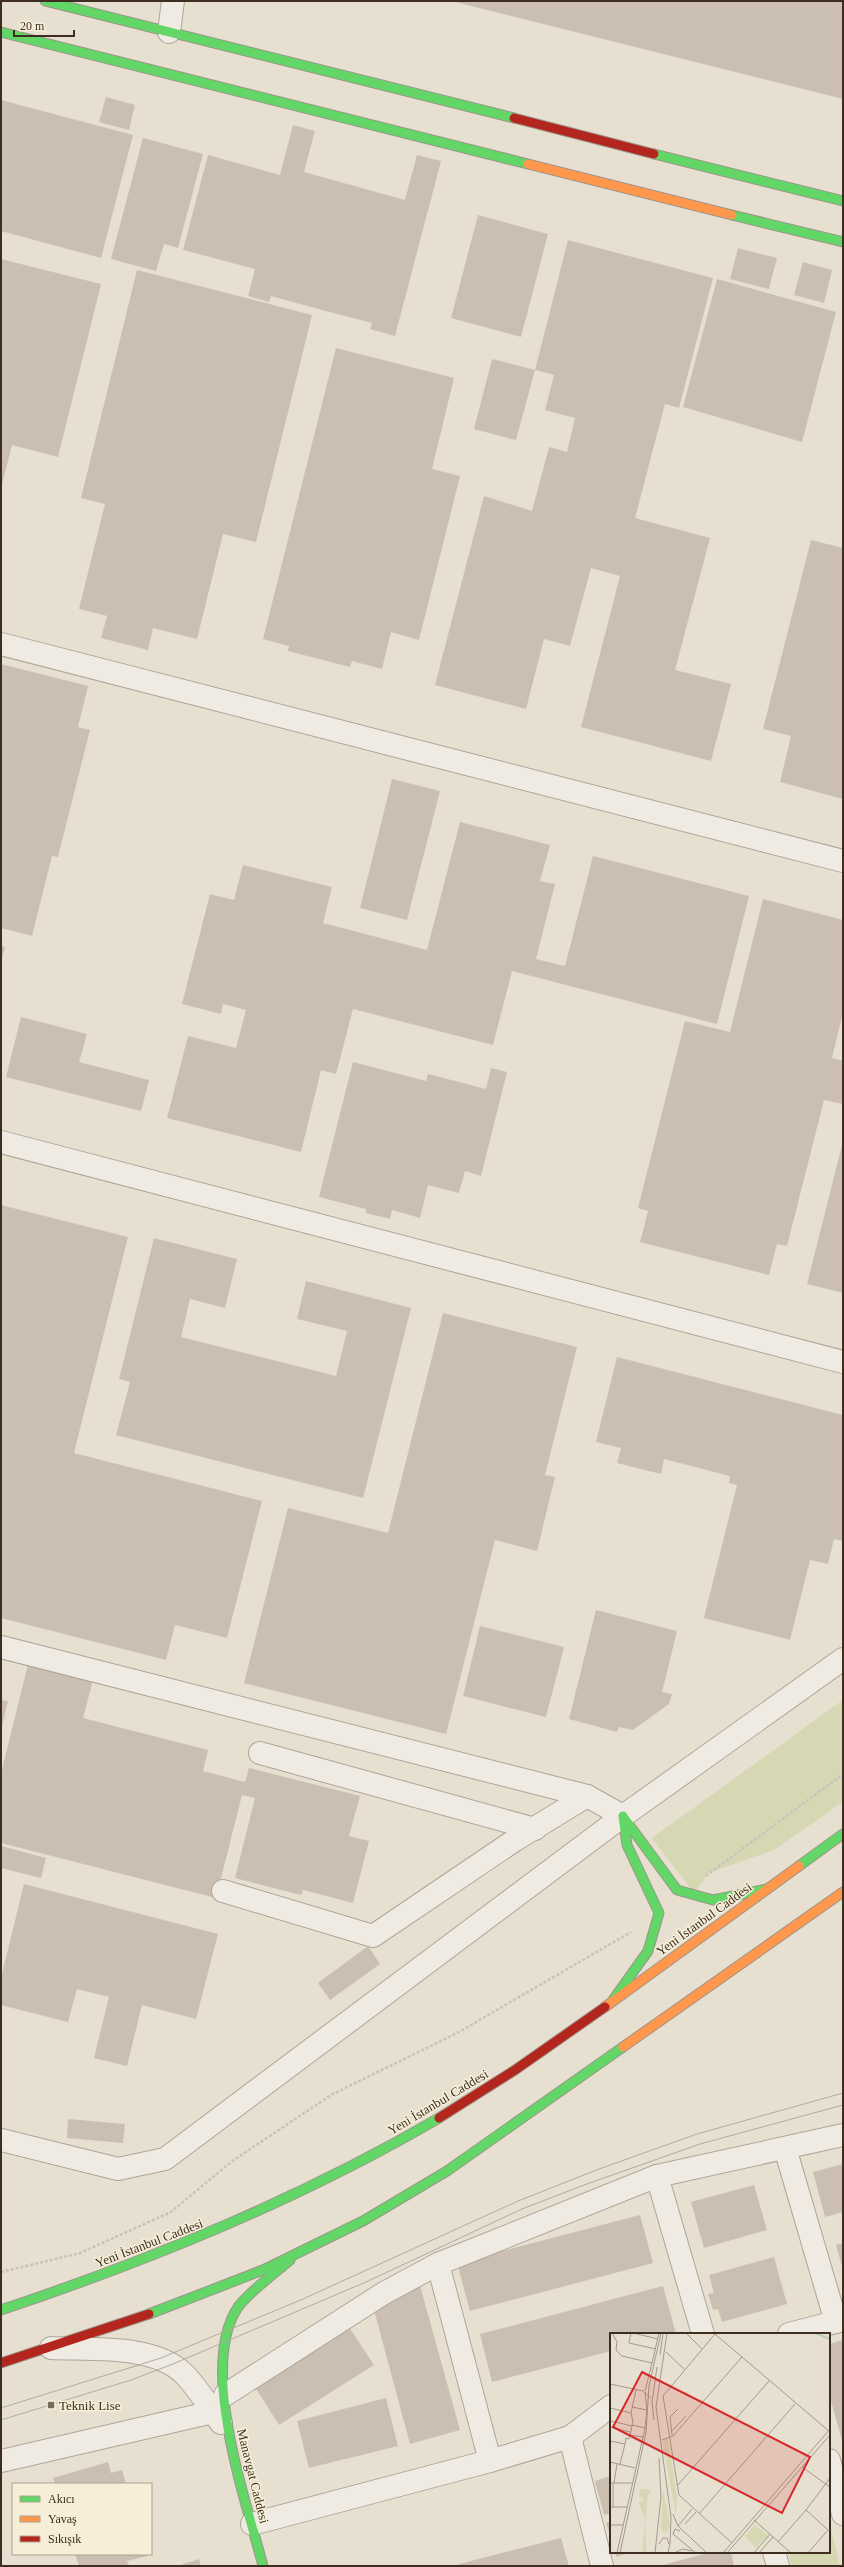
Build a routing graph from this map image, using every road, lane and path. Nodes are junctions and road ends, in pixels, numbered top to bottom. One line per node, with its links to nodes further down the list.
1 (45, 1): 4 (main road)
2 (173, 1): 4 (street)
3 (1, 32): 6 (main road)
4 (168, 32): 5 (main road)
5 (843, 201)
6 (843, 242)
7 (1, 644): 8 (street)
8 (843, 861)
9 (1, 1142): 10 (street)
10 (843, 1362)
11 (1, 1646): 15 (street)
12 (843, 1659): 16 (street)
13 (260, 1753): 17 (street)
14 (843, 1774): 22 (path)
15 (587, 1796): 16 (street); 17 (street)
16 (623, 1816): 22 (main road); 24 (main road); 26 (street)
17 (535, 1829): 20 (street)
18 (843, 1834): 19 (main road, Yeni İstanbul Caddesi)
19 (767, 1889): 22 (main road); 24 (main road, Yeni İstanbul Caddesi)
20 (223, 1891)
21 (843, 1892): 29 (main road)
22 (689, 1893)
23 (633, 1931): 31 (path)
24 (611, 2003): 32 (main road, Yeni İstanbul Caddesi)
25 (843, 2135): 27 (street)
26 (1, 2140)
27 (785, 2148): 28 (street); 33 (street)
28 (657, 2176): 30 (street); 34 (street)
29 (298, 2253): 36 (main road); 38 (main road)
30 (438, 2264): 38 (street); 43 (street)
31 (1, 2272)
32 (1, 2310)
33 (839, 2321): 35 (street)
34 (703, 2333)
35 (794, 2333)
36 (51, 2348): 37 (main road); 38 (street)
37 (1, 2363)
38 (219, 2404): 40 (street); 42 (street)
39 (610, 2407): 41 (street)
40 (228, 2434): 46 (main road, Manavgat Caddesi)
41 (570, 2437): 43 (street); 49 (street)
42 (1, 2461)
43 (490, 2461): 46 (street)
44 (830, 2464): 45 (street)
45 (843, 2514)
46 (252, 2524): 48 (main road, Manavgat Caddesi)
47 (774, 2553): 50 (street)
48 (263, 2566)
49 (602, 2566)
50 (778, 2566)

